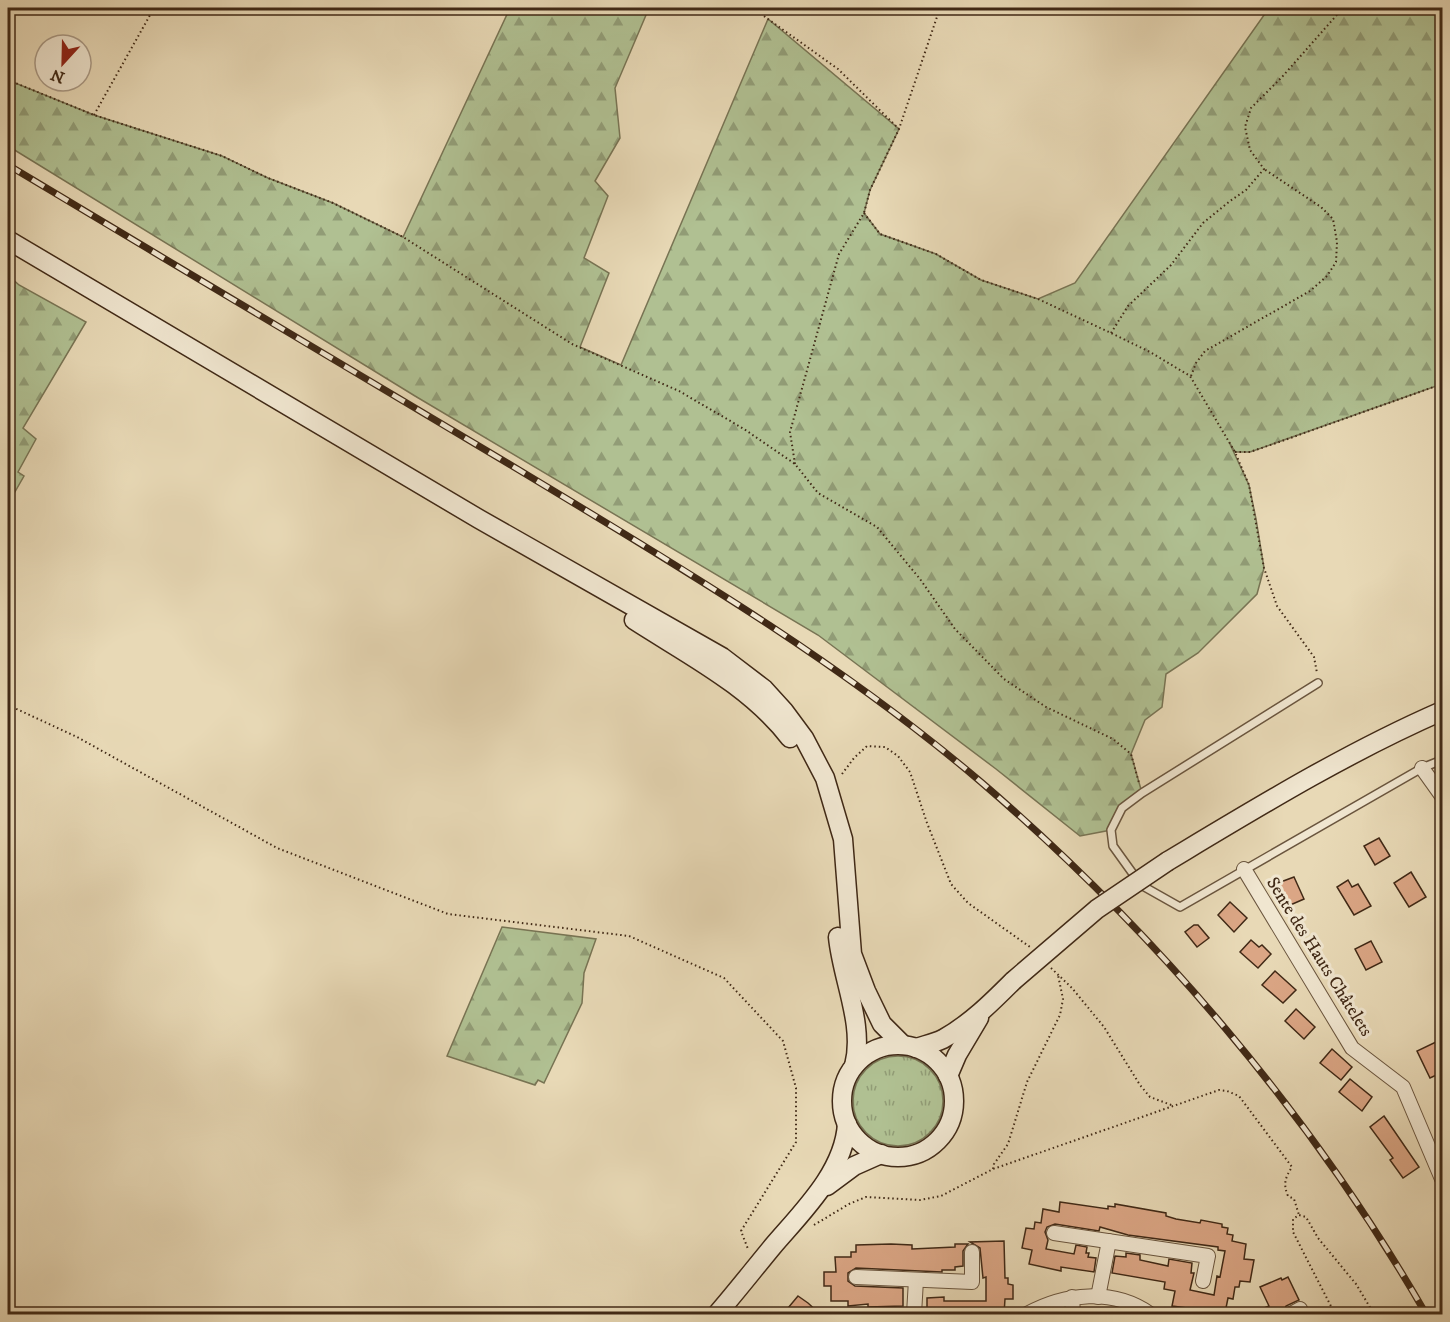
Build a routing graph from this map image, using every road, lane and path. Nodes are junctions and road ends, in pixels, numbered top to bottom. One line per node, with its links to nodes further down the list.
1 (154, 8): 6 (path)
2 (748, 8): 7 (path)
3 (940, 8): 7 (path)
4 (1343, 8): 8 (path)
5 (8, 80): 6 (path)
6 (93, 115): 15 (path)
7 (899, 129): 9 (path)
8 (1264, 169): 11 (path); 12 (path)
9 (864, 213): 11 (path); 15 (path)
10 (8, 240): 16 (main road)
11 (1111, 333): 12 (path)
12 (1190, 376): 14 (path)
13 (1443, 384): 14 (path)
14 (1235, 452): 17 (path)
15 (795, 464): 23 (path)
16 (479, 519): 30 (main road); 31 (main road)
17 (1318, 682): 23 (lane)
18 (8, 705): 44 (path)
19 (1443, 711): 29 (main road, bridge)
20 (1443, 760): 21 (lane)
21 (1422, 768): 24 (street); 25 (lane)
22 (842, 773): 26 (path)
23 (1142, 793): 25 (lane)
24 (1443, 796)
25 (1244, 868): 37 (street, Sente des Hauts Châtelets)
26 (1036, 953)
27 (1050, 966): 28 (path)
28 (1057, 973): 33 (path); 36 (path)
29 (987, 1006): 30 (main road); 32 (main road)
30 (910, 1046): 31 (main road); 32 (main road)
31 (854, 1066): 34 (main road)
32 (948, 1076): 35 (main road)
33 (1174, 1106): 36 (path); 39 (path)
34 (847, 1125): 35 (main road); 38 (main road)
35 (881, 1154): 38 (main road)
36 (993, 1169): 40 (path)
37 (1443, 1179)
38 (810, 1202): 44 (main road)
39 (1299, 1215): 55 (path); 56 (path)
40 (813, 1226)
41 (1054, 1233): 42 (street)
42 (1108, 1241): 47 (street); 49 (street)
43 (972, 1252): 46 (street)
44 (755, 1269): 50 (main road)
45 (856, 1277): 46 (street)
46 (916, 1280): 51 (street)
47 (1203, 1281)
48 (1072, 1297): 49 (street); 52 (street); 53 (street)
49 (1098, 1297): 54 (street)
50 (717, 1314)
51 (914, 1314)
52 (1027, 1314)
53 (1073, 1314)
54 (1149, 1314)
55 (1335, 1314)
56 (1374, 1314)

